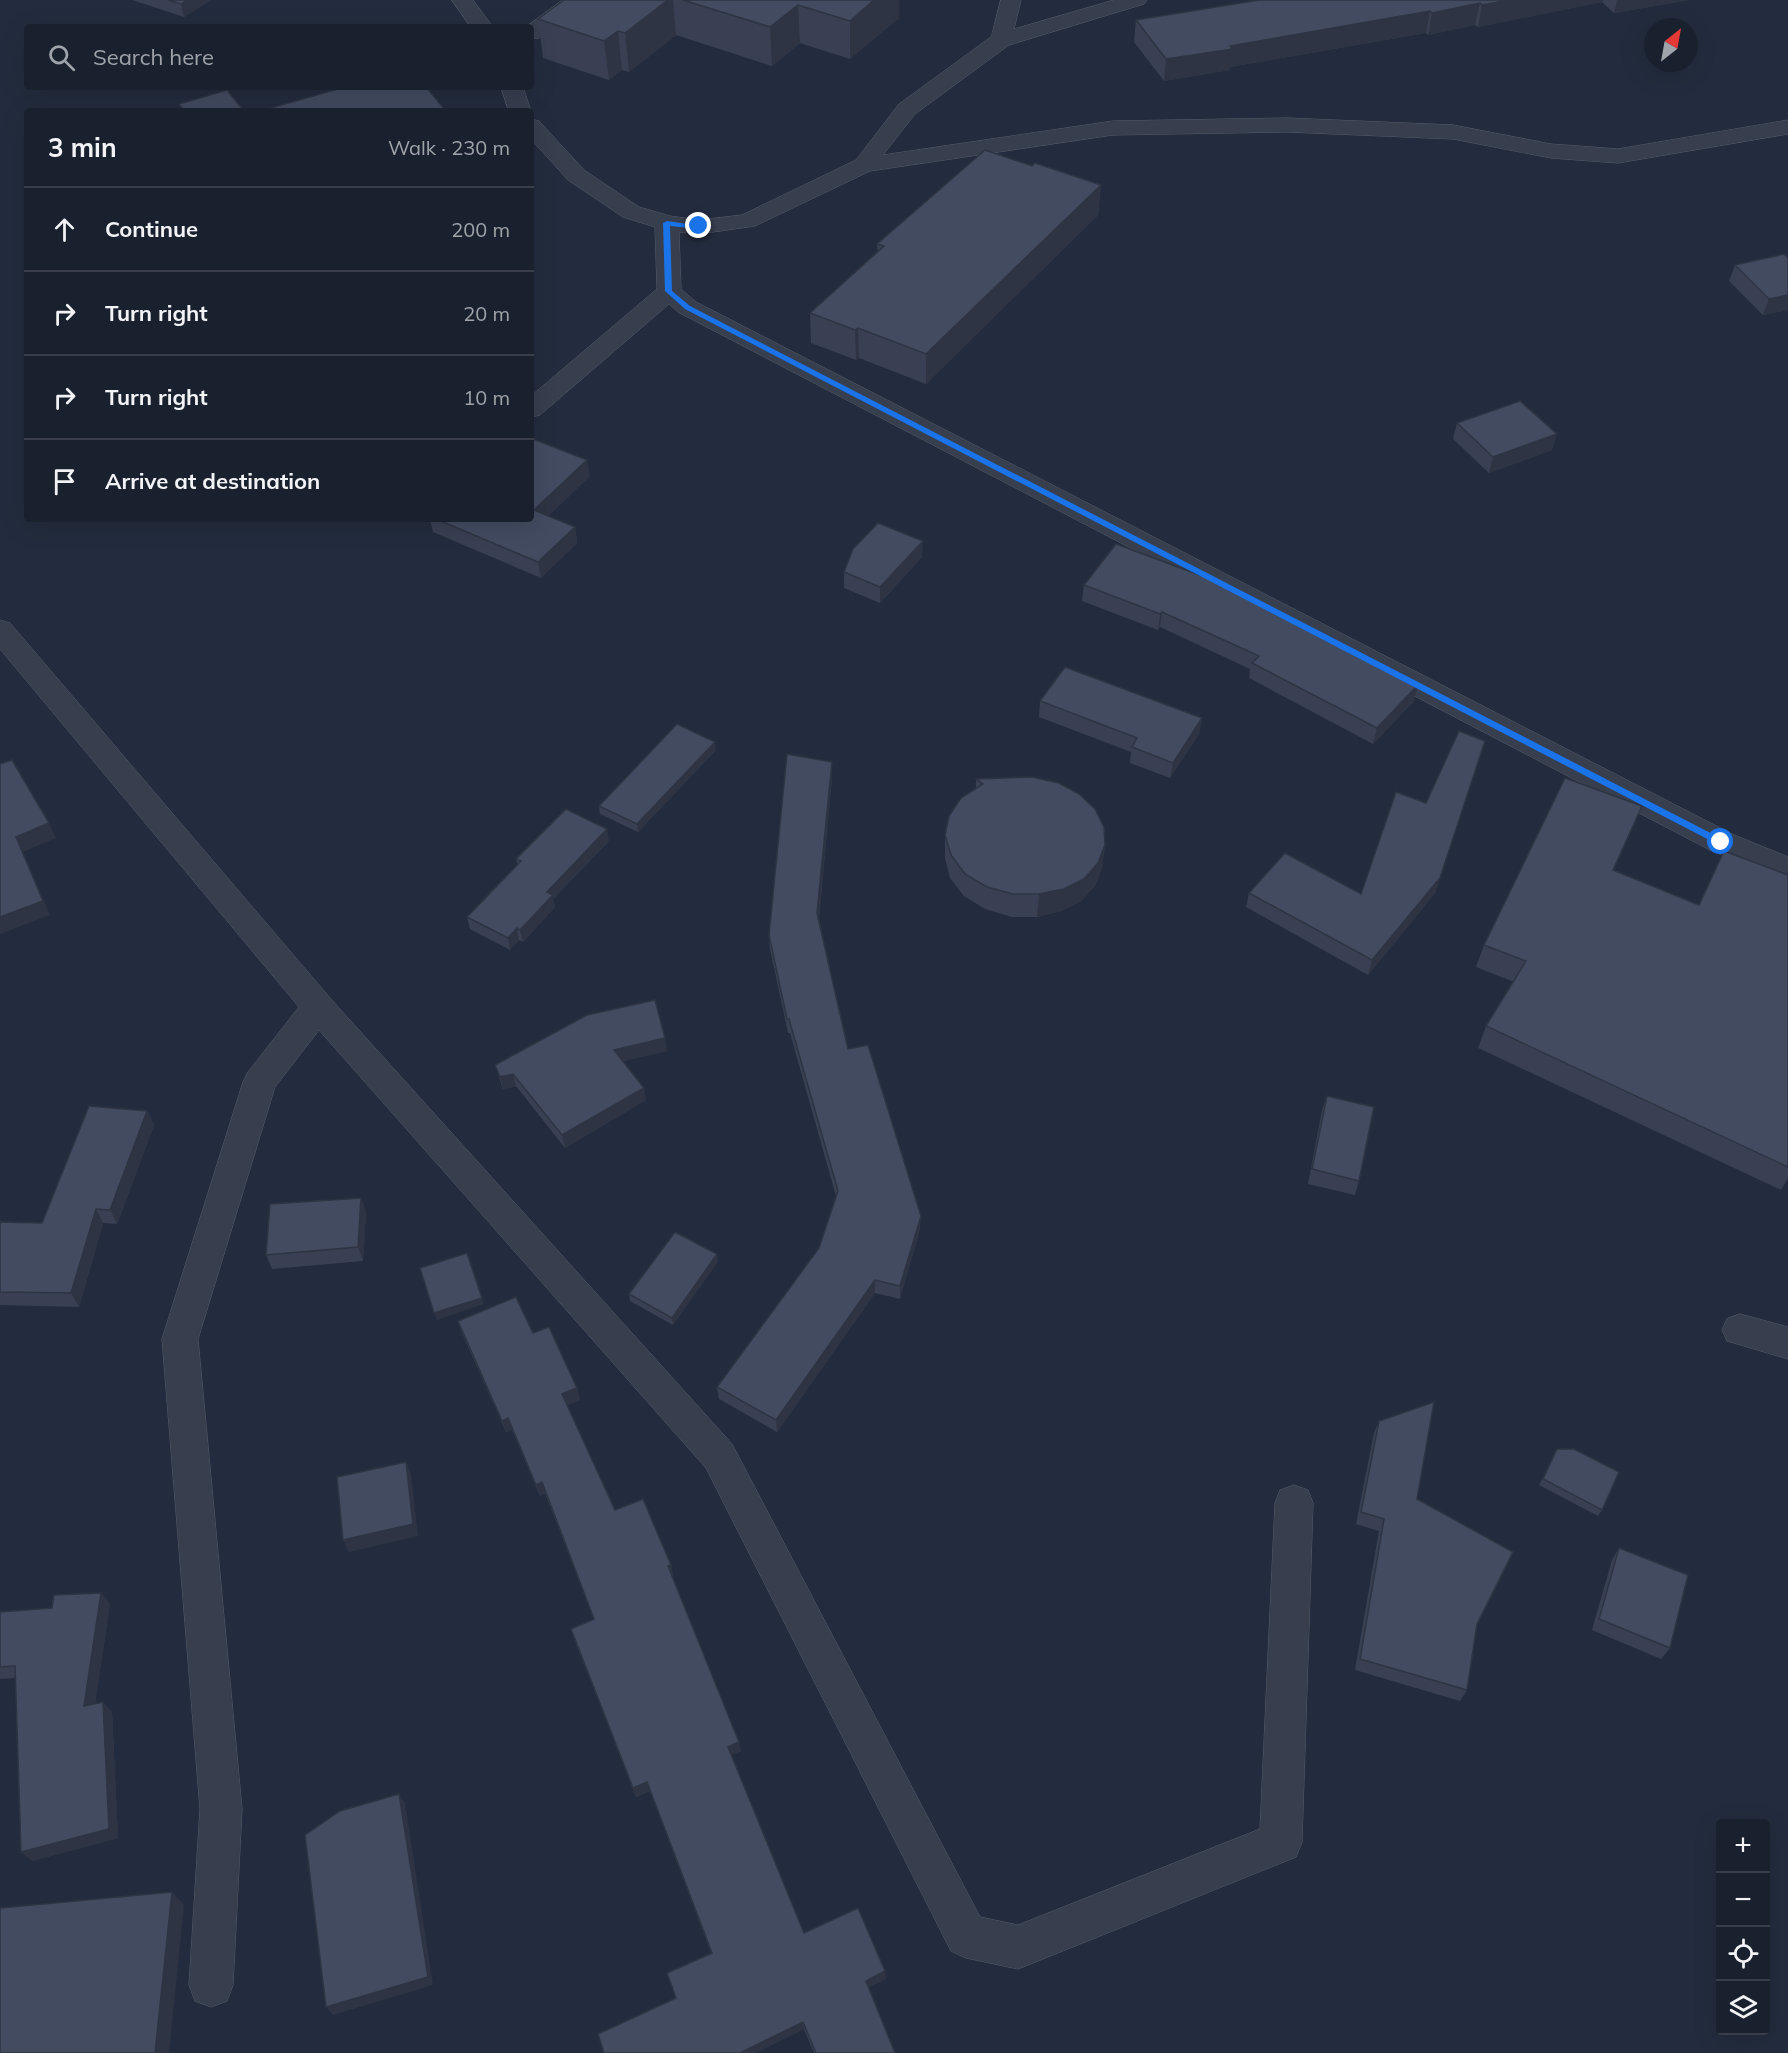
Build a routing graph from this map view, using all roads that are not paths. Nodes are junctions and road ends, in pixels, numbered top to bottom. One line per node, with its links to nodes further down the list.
1 (462, 0): 5 (street)
2 (577, 0): 6 (street)
3 (1011, 0): 7 (street)
4 (1137, 0): 7 (street)
5 (480, 24)
6 (534, 31)
7 (1001, 40): 12 (street)
8 (513, 90): 9 (street)
9 (519, 108)
10 (1788, 127): 12 (street)
11 (534, 129): 13 (street)
12 (864, 165): 13 (street)
13 (667, 223): 14 (street)
14 (669, 291): 15 (street); 17 (street)
15 (534, 406)
16 (0, 630): 18 (street)
17 (1788, 870)
18 (318, 1007): 21 (street); 22 (street)
19 (1740, 1330): 20 (street)
20 (1788, 1343)
21 (1294, 1503)
22 (211, 1985)

